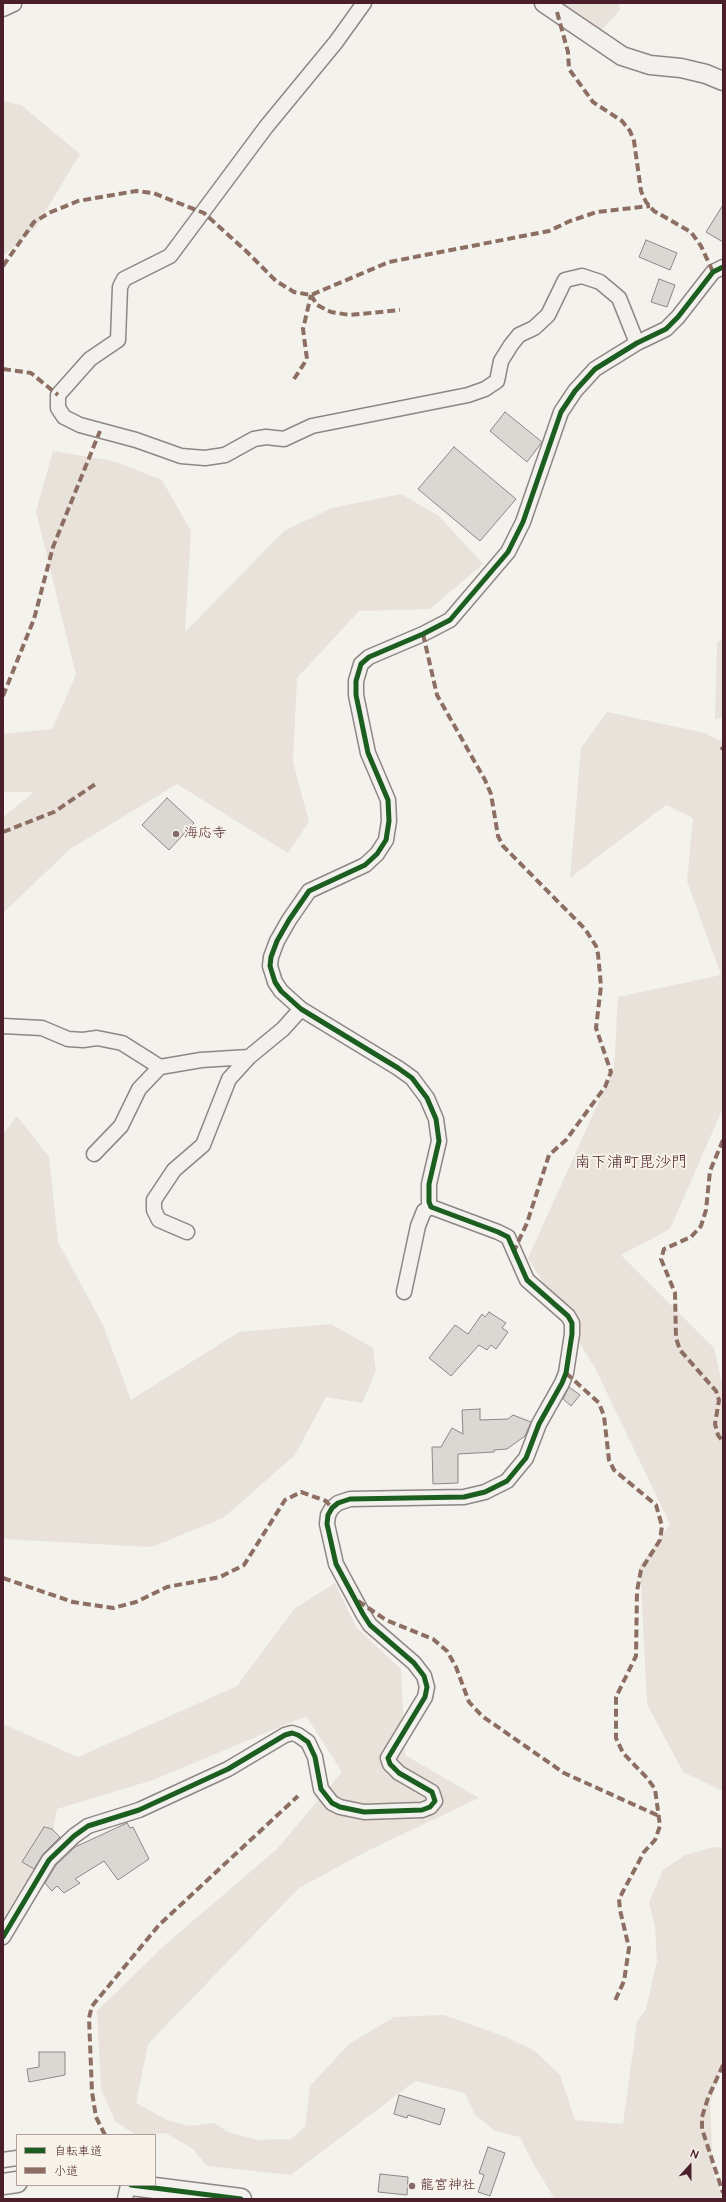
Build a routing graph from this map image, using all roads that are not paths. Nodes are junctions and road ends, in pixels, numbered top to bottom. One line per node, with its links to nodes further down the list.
1 (364, 3): 5 (street)
2 (544, 3): 3 (street)
3 (723, 81)
4 (723, 267): 5 (street)
5 (637, 343): 6 (street)
6 (301, 1008): 8 (street); 11 (street)
7 (3, 1026): 9 (street)
8 (249, 1057): 9 (street); 12 (street)
9 (160, 1067): 10 (street)
10 (94, 1154)
11 (431, 1207): 13 (street); 14 (street)
12 (187, 1232)
13 (404, 1292)
14 (3, 1937)
15 (16, 2158): 16 (street)
16 (3, 2160)
17 (16, 2182): 18 (main road)
18 (3, 2184)
19 (128, 2186): 21 (street)
20 (139, 2186): 22 (main road)
21 (126, 2199)
22 (241, 2199)

